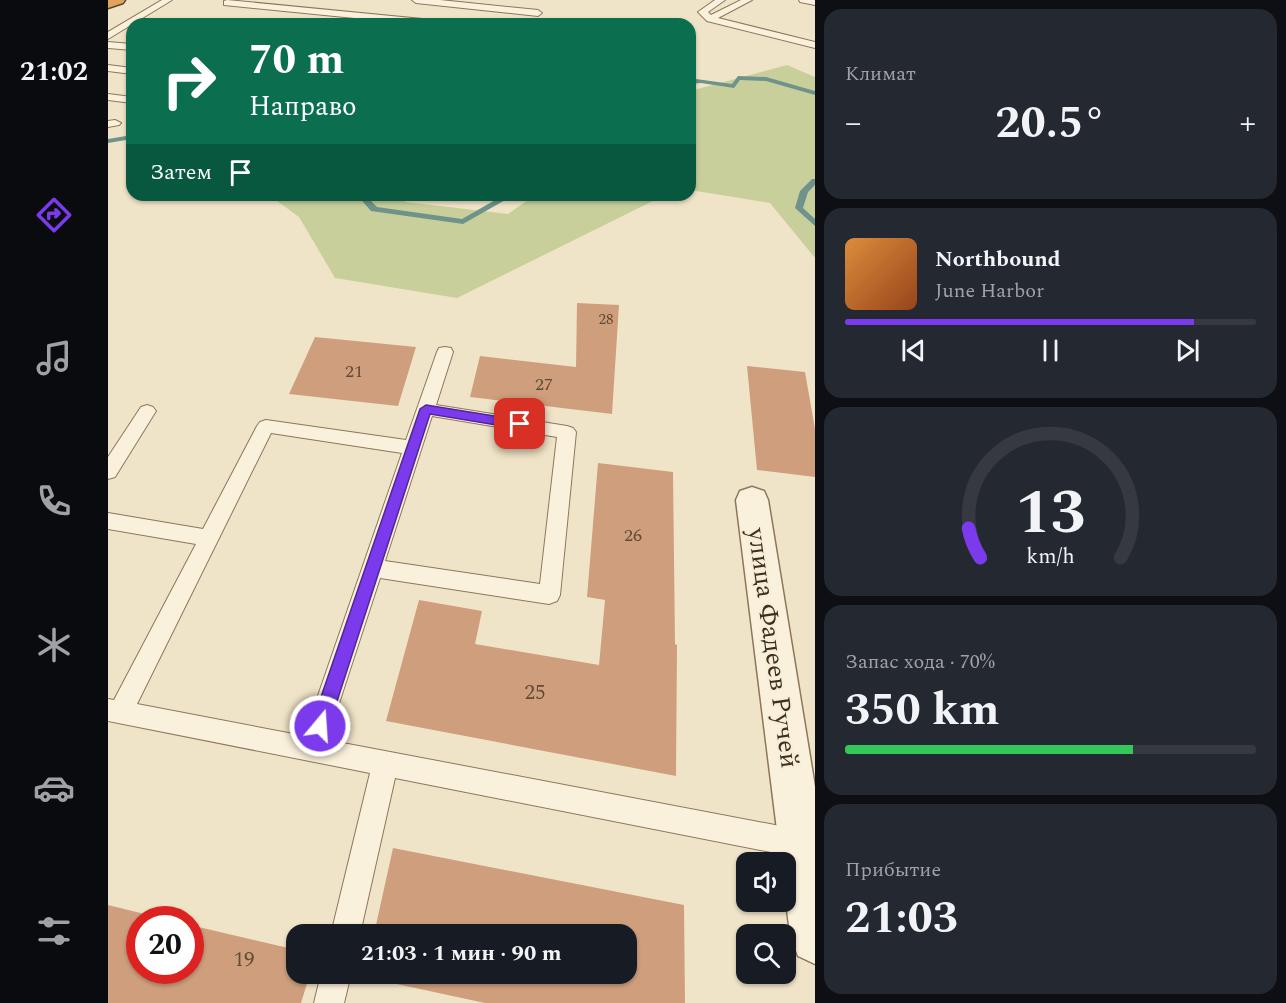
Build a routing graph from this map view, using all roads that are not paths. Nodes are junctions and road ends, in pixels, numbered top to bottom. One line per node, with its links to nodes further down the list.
1 (118, 0): 10 (highway)
2 (168, 0): 13 (lane)
3 (329, 0): 11 (lane)
4 (416, 0): 12 (lane)
5 (721, 0): 16 (lane)
6 (747, 0): 16 (lane)
7 (803, 0): 9 (lane)
8 (227, 3): 11 (lane)
9 (815, 3)
10 (108, 4)
11 (318, 11): 14 (lane); 15 (lane)
12 (538, 13)
13 (138, 18)
14 (308, 18)
15 (385, 18)
16 (710, 20): 20 (lane)
17 (126, 25): 18 (lane)
18 (108, 36)
19 (108, 45): 21 (lane)
20 (815, 45)
21 (126, 46)
22 (108, 68): 23 (lane)
23 (126, 70)
24 (108, 97): 25 (lane)
25 (126, 99)
26 (445, 352): 27 (lane)
27 (426, 409): 29 (lane); 34 (lane)
28 (147, 411): 30 (lane)
29 (413, 448): 33 (lane); 34 (lane)
30 (108, 472)
31 (752, 500): 38 (street, улица Фадеев Ручей)
32 (108, 521): 33 (lane)
33 (209, 537): 35 (lane)
34 (373, 568): 36 (lane)
35 (114, 711): 36 (lane)
36 (312, 749): 37 (lane)
37 (385, 764): 38 (lane); 39 (lane)
38 (801, 844): 40 (street, улица Фадеев Ручей)
39 (347, 924)
40 (815, 939)
41 (334, 984): 42 (lane)
42 (329, 1003)

